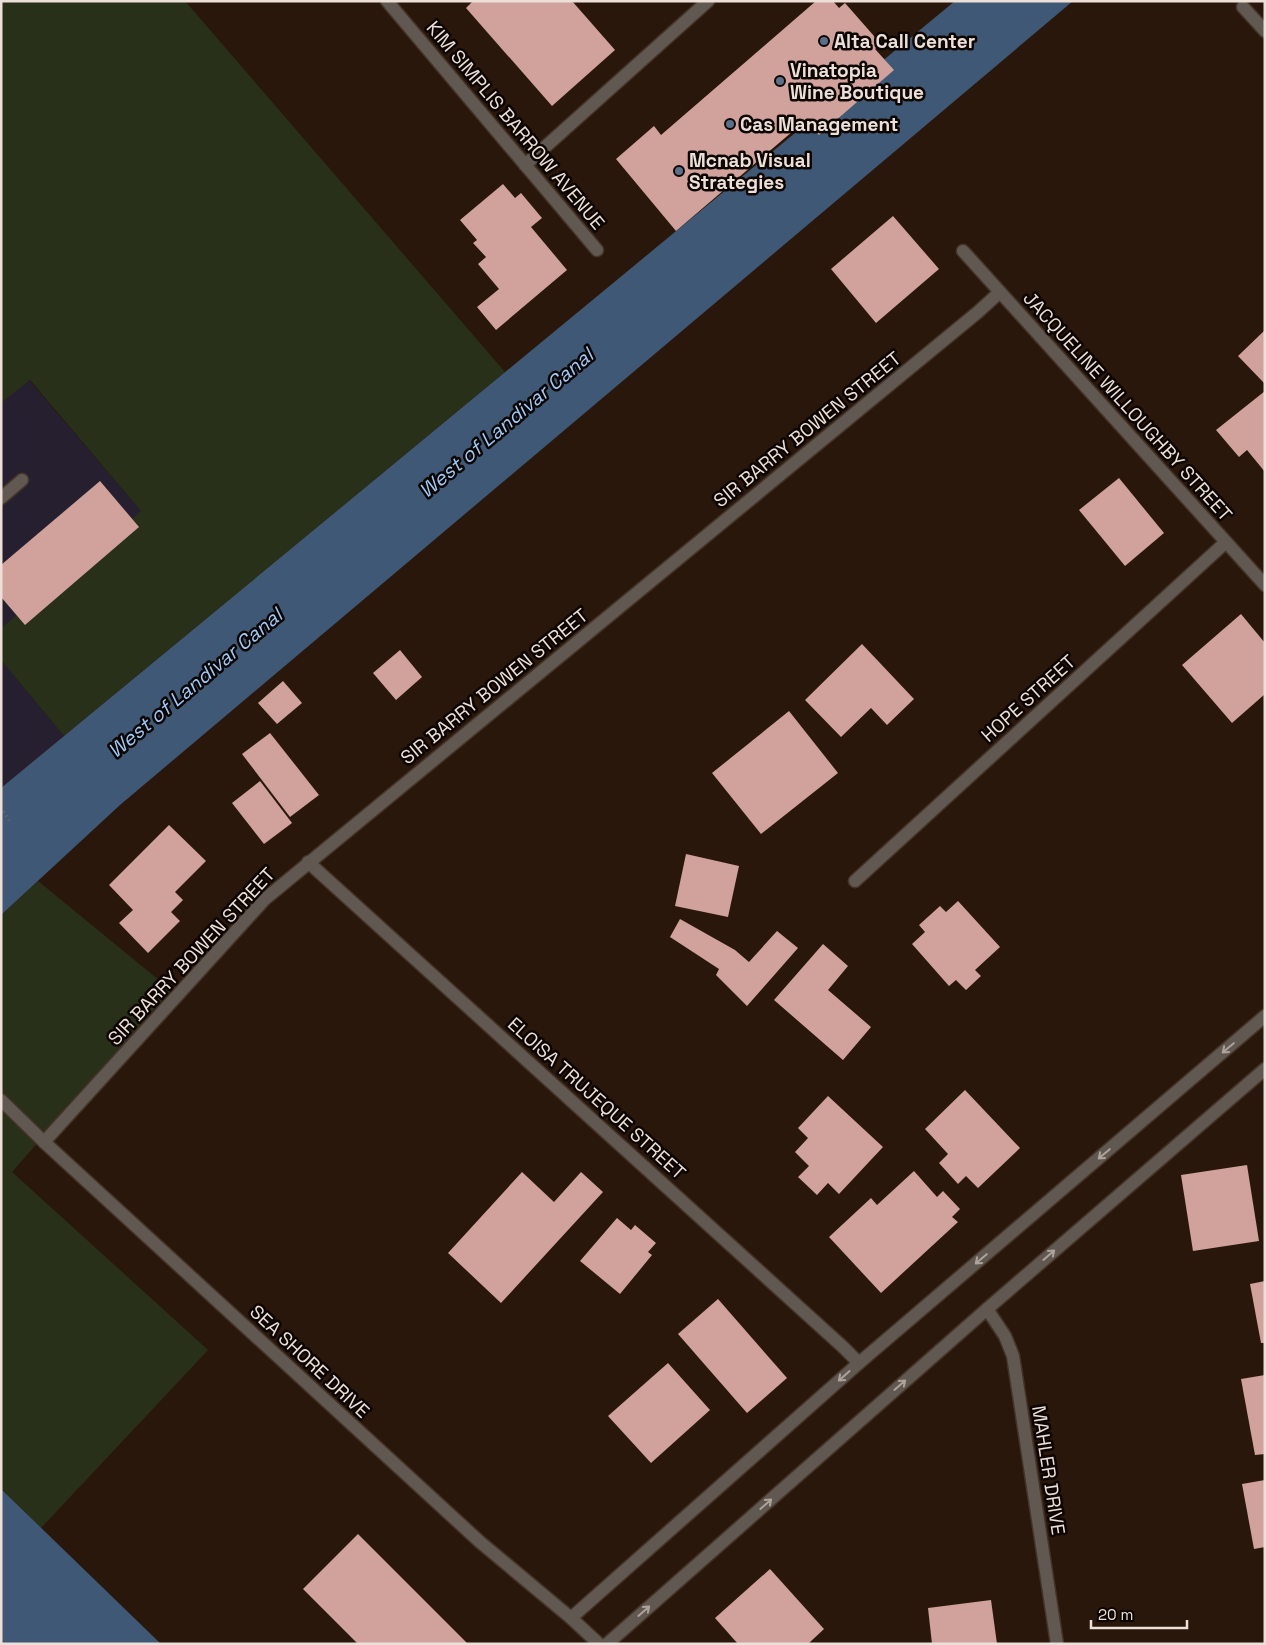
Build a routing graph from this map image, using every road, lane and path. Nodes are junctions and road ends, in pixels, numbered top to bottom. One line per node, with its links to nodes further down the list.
1 (387, 1): 5 (street, KIM SIMPLIS BARROW AVENUE)
2 (708, 1): 5 (street)
3 (1243, 7): 4 (street)
4 (1265, 31)
5 (525, 165): 6 (street, KIM SIMPLIS BARROW AVENUE)
6 (597, 250)
7 (963, 251): 8 (street, JACQUELINE WILLOUGHBY STREET)
8 (1000, 292): 11 (street, JACQUELINE WILLOUGHBY STREET); 15 (street, SIR BARRY BOWEN STREET)
9 (22, 480): 10 (street)
10 (1, 498)
11 (1226, 542): 12 (street, JACQUELINE WILLOUGHBY STREET); 16 (street, HOPE STREET)
12 (1265, 585)
13 (1, 807): 14 (path)
14 (11, 824)
15 (308, 862): 20 (street, SIR BARRY BOWEN STREET); 22 (street, ELOISA TRUJEQUE STREET)
16 (854, 881)
17 (1265, 1016): 22 (street, one-way to 22)
18 (1265, 1069): 21 (street, one-way to 18)
19 (1, 1100): 20 (street, SEA SHORE DRIVE)
20 (44, 1142): 23 (street, SEA SHORE DRIVE)
21 (987, 1309): 25 (street, one-way to 21); 26 (street, MAHLER DRIVE)
22 (859, 1363): 23 (street, one-way to 23)
23 (571, 1618): 24 (street, SEA SHORE DRIVE)
24 (600, 1644)
25 (607, 1644)
26 (1057, 1644)

